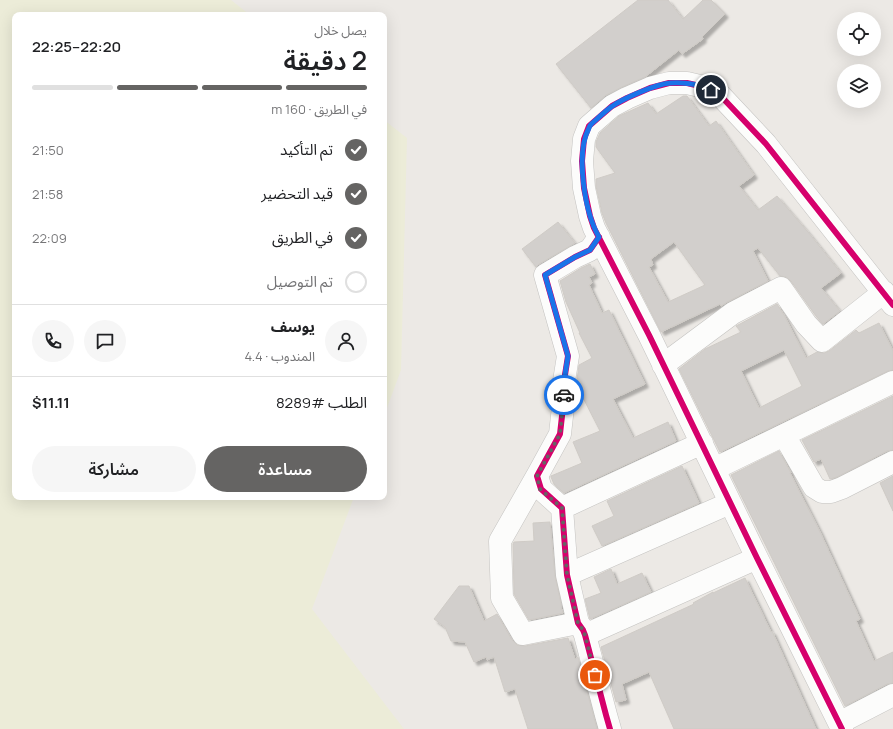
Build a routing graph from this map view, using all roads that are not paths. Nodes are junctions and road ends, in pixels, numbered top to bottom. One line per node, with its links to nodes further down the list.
1 (599, 237): 2 (street); 3 (street); 9 (street)
2 (888, 299): 3 (street)
3 (663, 365): 6 (street)
4 (893, 382): 5 (street)
5 (784, 435): 7 (street); 8 (street)
6 (702, 443): 8 (street); 11 (street)
7 (893, 462)
8 (714, 469): 10 (street)
9 (537, 476): 11 (street); 14 (street)
10 (730, 502): 12 (street); 13 (street)
11 (562, 508): 13 (street)
12 (757, 558): 14 (street); 16 (street)
13 (567, 575): 14 (street)
14 (582, 629): 17 (street)
15 (893, 695): 16 (street)
16 (840, 726)
17 (610, 729)

